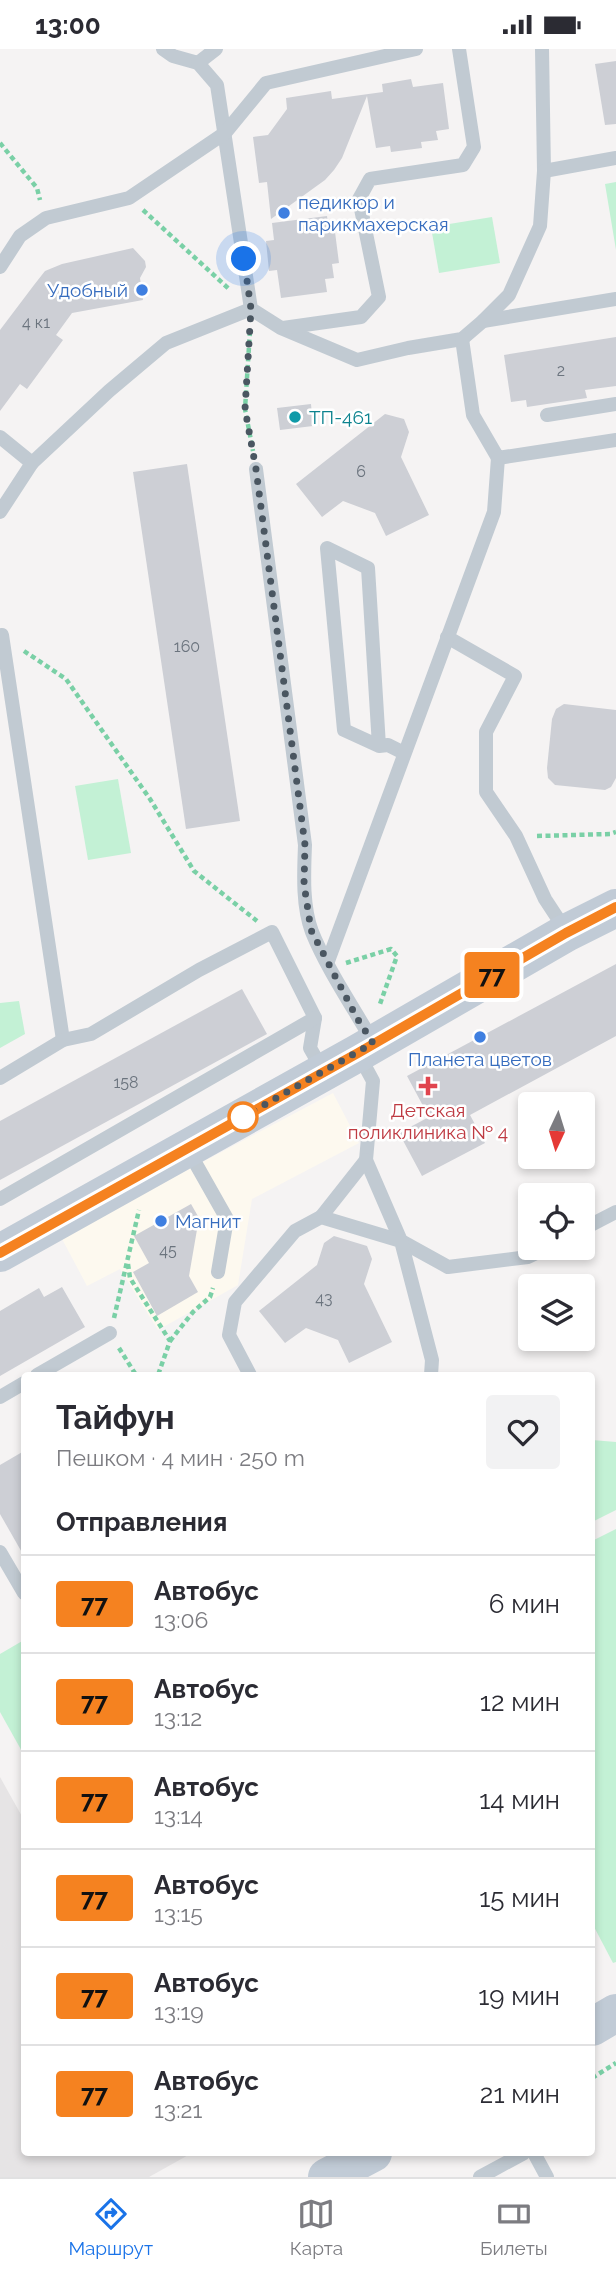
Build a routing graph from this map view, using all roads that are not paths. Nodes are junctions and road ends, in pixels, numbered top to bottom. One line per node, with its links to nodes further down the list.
1 (163, 49): 6 (lane)
2 (215, 49): 6 (lane)
3 (416, 49): 7 (lane)
4 (459, 49): 14 (lane)
5 (542, 49): 9 (lane)
6 (198, 63): 7 (lane)
7 (225, 133): 10 (lane); 12 (lane)
8 (616, 158): 9 (lane)
9 (544, 171): 13 (lane)
10 (0, 267)
11 (616, 299): 13 (lane)
12 (251, 309): 14 (lane); 21 (lane)
13 (483, 321): 15 (lane)
14 (281, 328): 15 (lane)
15 (462, 339): 20 (lane)
16 (616, 404): 17 (lane)
17 (547, 415)
18 (0, 437): 21 (lane)
19 (616, 440): 20 (lane)
20 (498, 458): 25 (lane)
21 (32, 463): 23 (lane)
22 (256, 469): 30 (lane)
23 (0, 512)
24 (2, 635): 32 (lane)
25 (447, 637): 27 (lane); 29 (lane)
26 (379, 746): 26 (lane); 27 (lane)
27 (404, 753): 30 (lane)
28 (616, 908): 29 (street)
29 (566, 933): 33 (street)
30 (329, 964): 33 (lane)
31 (315, 1018): 32 (lane); 34 (lane); 38 (lane)
32 (63, 1039): 35 (lane)
33 (366, 1048): 34 (street); 37 (lane)
34 (323, 1072): 36 (street)
35 (0, 1078)
36 (187, 1148): 43 (street); 45 (lane)
37 (366, 1160): 40 (lane); 42 (lane)
38 (0, 1199)
39 (616, 1212): 41 (lane)
40 (321, 1217): 42 (lane); 48 (lane)
41 (595, 1223)
42 (401, 1241): 44 (lane); 49 (lane)
43 (0, 1253)
44 (518, 1258)
45 (218, 1272)
46 (110, 1333): 47 (lane)
47 (42, 1372)
48 (248, 1372)
49 (431, 1372)
50 (21, 1385): 51 (lane)
51 (0, 1397)
52 (0, 1552): 53 (lane)
53 (21, 1588)
54 (616, 2013): 55 (street)
55 (595, 2025)
56 (518, 2156): 58 (lane)
57 (536, 2156): 59 (lane)
58 (480, 2177)
59 (547, 2177)

